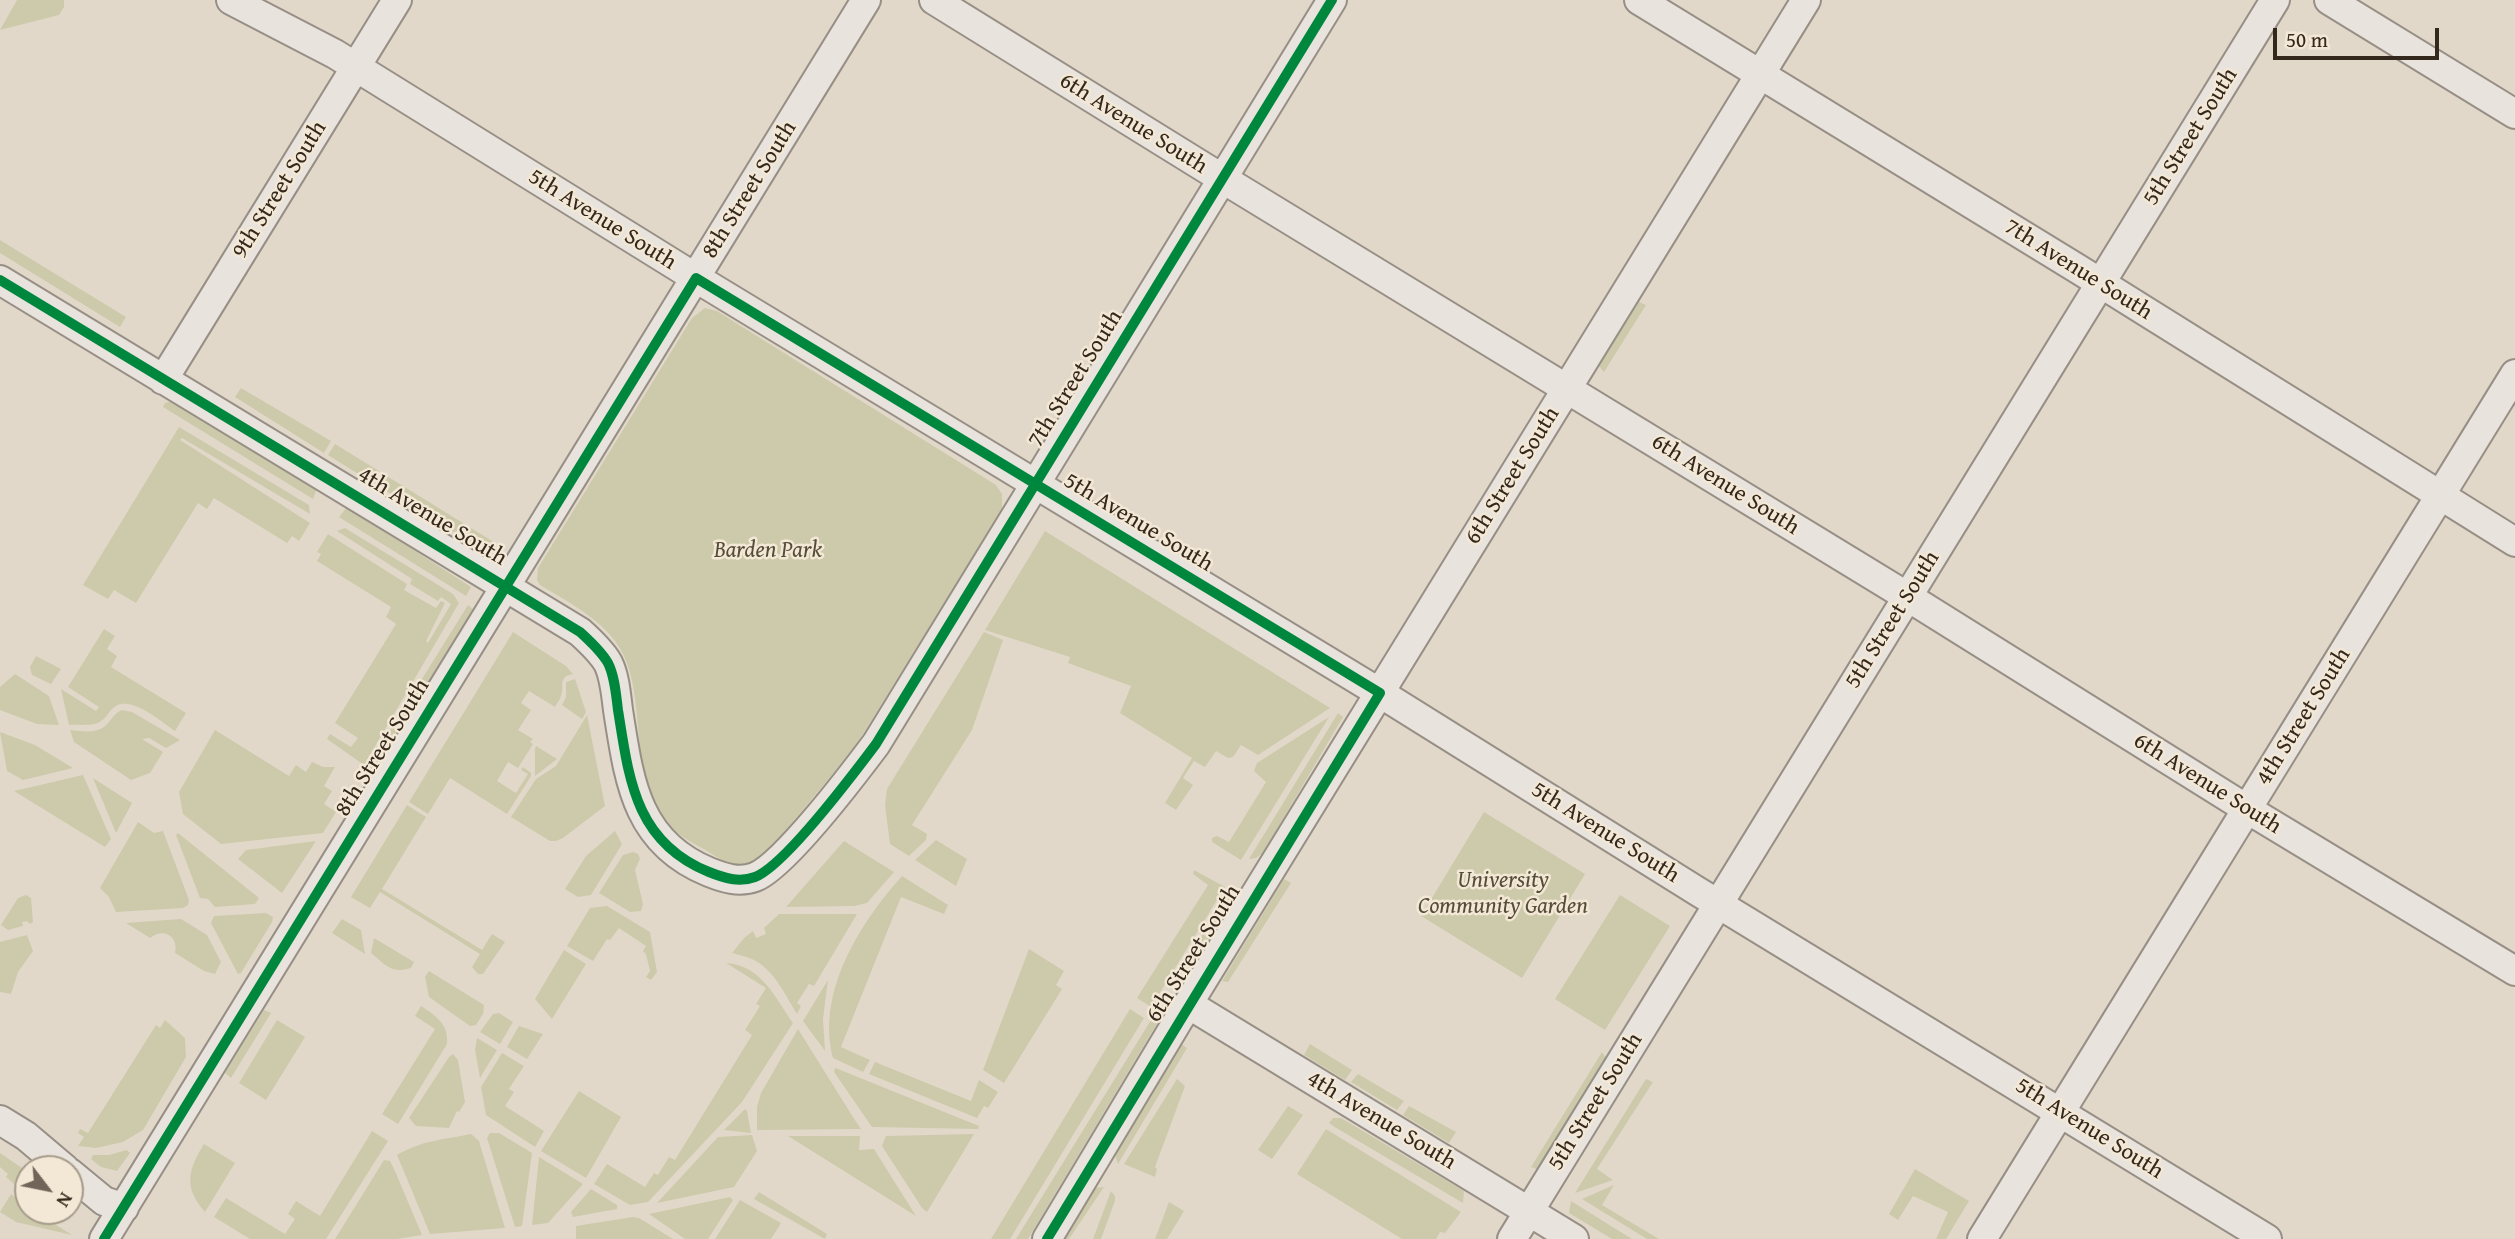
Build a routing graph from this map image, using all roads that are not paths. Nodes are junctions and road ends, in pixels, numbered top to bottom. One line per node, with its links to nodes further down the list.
1 (232, 0): 11 (street, 5th Avenue South)
2 (262, 0): 11 (street, 5th Avenue South)
3 (397, 0): 11 (street, 9th Street South)
4 (866, 0): 15 (street, 8th Street South)
5 (934, 0): 14 (street, 6th Avenue South)
6 (1332, 0): 14 (street, 7th Street South)
7 (1639, 0): 12 (street, 7th Avenue South)
8 (1806, 0): 12 (street, 6th Street South)
9 (2275, 0): 17 (street, 5th Street South)
10 (2329, 0): 13 (street)
11 (345, 60): 15 (street, 5th Avenue South); 19 (street, 9th Street South)
12 (1760, 74): 17 (street, 7th Avenue South); 20 (street, 6th Street South)
13 (2515, 114)
14 (1223, 179): 20 (street, 6th Avenue South); 21 (street, 7th Street South)
15 (696, 278): 21 (street, 5th Avenue South); 24 (street, 8th Street South)
16 (0, 280): 19 (street, 4th Avenue South)
17 (2100, 283): 22 (street, 7th Avenue South); 25 (street, 5th Street South)
18 (2515, 374): 22 (street, 4th Street South)
19 (163, 380): 24 (street, 4th Avenue South)
20 (1567, 388): 25 (street, 6th Avenue South); 26 (street, 6th Street South)
21 (1035, 485): 26 (street, 5th Avenue South); 28 (street, 7th Street South)
22 (2440, 496): 23 (street, 7th Avenue South); 27 (street, 4th Street South)
23 (2515, 542)
24 (507, 586): 28 (street, 4th Avenue South); 36 (street, 8th Street South)
25 (1908, 597): 27 (street, 6th Avenue South); 29 (street, 5th Street South)
26 (1380, 693): 29 (street, 5th Avenue South); 31 (street, 6th Street South)
27 (2247, 810): 30 (street, 6th Avenue South); 32 (street, 4th Street South)
28 (766, 871)
29 (1718, 904): 32 (street, 5th Avenue South); 37 (street, 5th Street South)
30 (2515, 971)
31 (1188, 1004): 37 (street, 4th Avenue South); 39 (street, 6th Street South)
32 (2061, 1111): 42 (street, 4th Street South); 43 (street, 5th Avenue South)
33 (0, 1120): 34 (street)
34 (48, 1155)
35 (84, 1185): 36 (street)
36 (124, 1208): 38 (street, 8th Street South)
37 (1529, 1211): 40 (street, 5th Street South); 41 (street, 4th Avenue South)
38 (104, 1239)
39 (1047, 1239)
40 (1512, 1239)
41 (1574, 1239)
42 (1982, 1239)
43 (2267, 1239)

